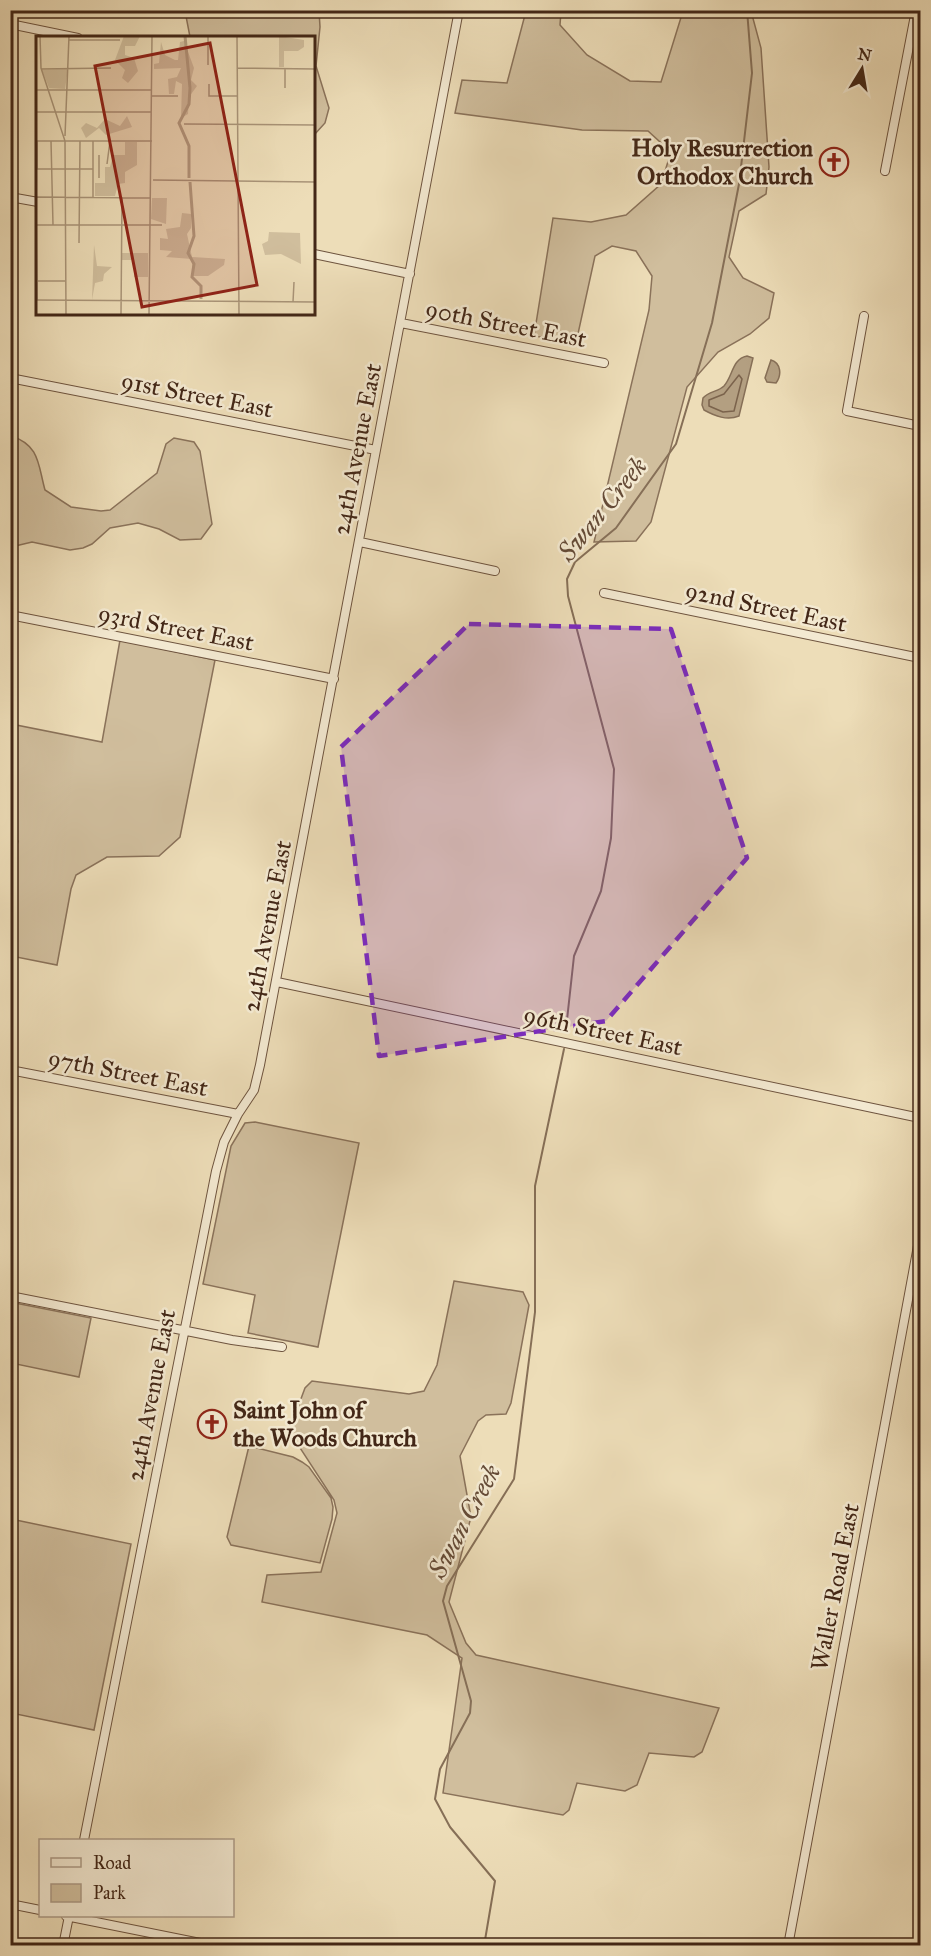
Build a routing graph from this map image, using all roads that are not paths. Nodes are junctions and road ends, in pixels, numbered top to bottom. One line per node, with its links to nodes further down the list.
1 (459, 10): 9 (street, 24th Avenue East)
2 (916, 10): 5 (street)
3 (10, 24): 4 (street)
4 (68, 36)
5 (885, 171)
6 (10, 197): 7 (street)
7 (36, 202)
8 (315, 254): 9 (street, 90th Street East)
9 (410, 274): 11 (street, 24th Avenue East)
10 (864, 316): 14 (street)
11 (401, 323): 12 (street, 90th Street East); 15 (street, 24th Avenue East)
12 (604, 363)
13 (10, 378): 15 (street, 91st Street East)
14 (921, 426)
15 (376, 450): 16 (street, 24th Avenue East)
16 (360, 542): 17 (street); 21 (street, 24th Avenue East)
17 (495, 571)
18 (604, 593): 20 (street, 92nd Street East)
19 (10, 615): 21 (street, 93rd Street East)
20 (921, 658)
21 (334, 679): 22 (street, 24th Avenue East)
22 (277, 982): 24 (street, 24th Avenue East); 25 (street, 96th Street East)
23 (11, 1072): 24 (street, 97th Street East)
24 (238, 1114): 28 (street, 24th Avenue East)
25 (921, 1118)
26 (921, 1235): 38 (street, Waller Road East)
27 (10, 1296): 28 (street)
28 (183, 1329): 29 (street); 30 (street, 24th Avenue East)
29 (282, 1347)
30 (84, 1839)
31 (10, 1904): 32 (street)
32 (39, 1910)
33 (68, 1917): 36 (street)
34 (72, 1917): 35 (street)
35 (175, 1942): 37 (street)
36 (63, 1946)
37 (214, 1946)
38 (788, 1946)

